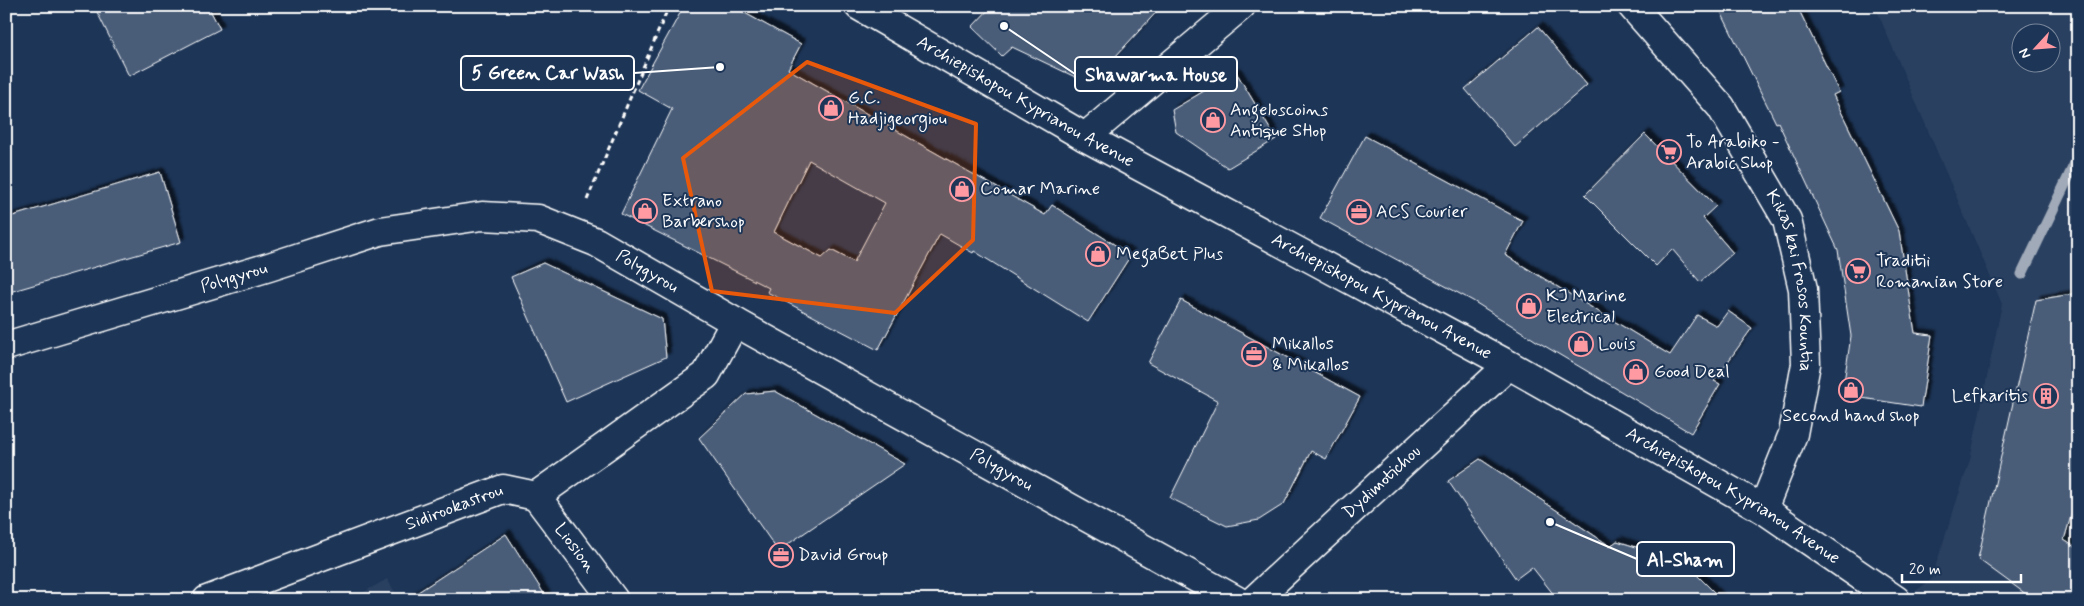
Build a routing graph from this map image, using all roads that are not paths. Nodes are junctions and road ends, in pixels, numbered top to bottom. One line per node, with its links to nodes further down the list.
1 (859, 6): 4 (street, Archiepiskopou Kyprianou Avenue)
2 (1241, 6): 4 (street)
3 (1632, 6): 9 (street, Kikas kai Frosos Kountia)
4 (1085, 137): 7 (street, Archiepiskopou Kyprianou Avenue)
5 (734, 322): 6 (street, Polygyrou); 8 (street); 13 (street, Polygyrou)
6 (6, 346)
7 (1509, 365): 9 (street, Archiepiskopou Kyprianou Avenue); 14 (street, Dydimotichou)
8 (536, 496): 11 (street, Sidirookastrou); 12 (street, Liosion)
9 (1763, 509): 10 (street, Archiepiskopou Kyprianou Avenue)
10 (1882, 596)
11 (217, 598)
12 (614, 600)
13 (1236, 600)
14 (1254, 600)

